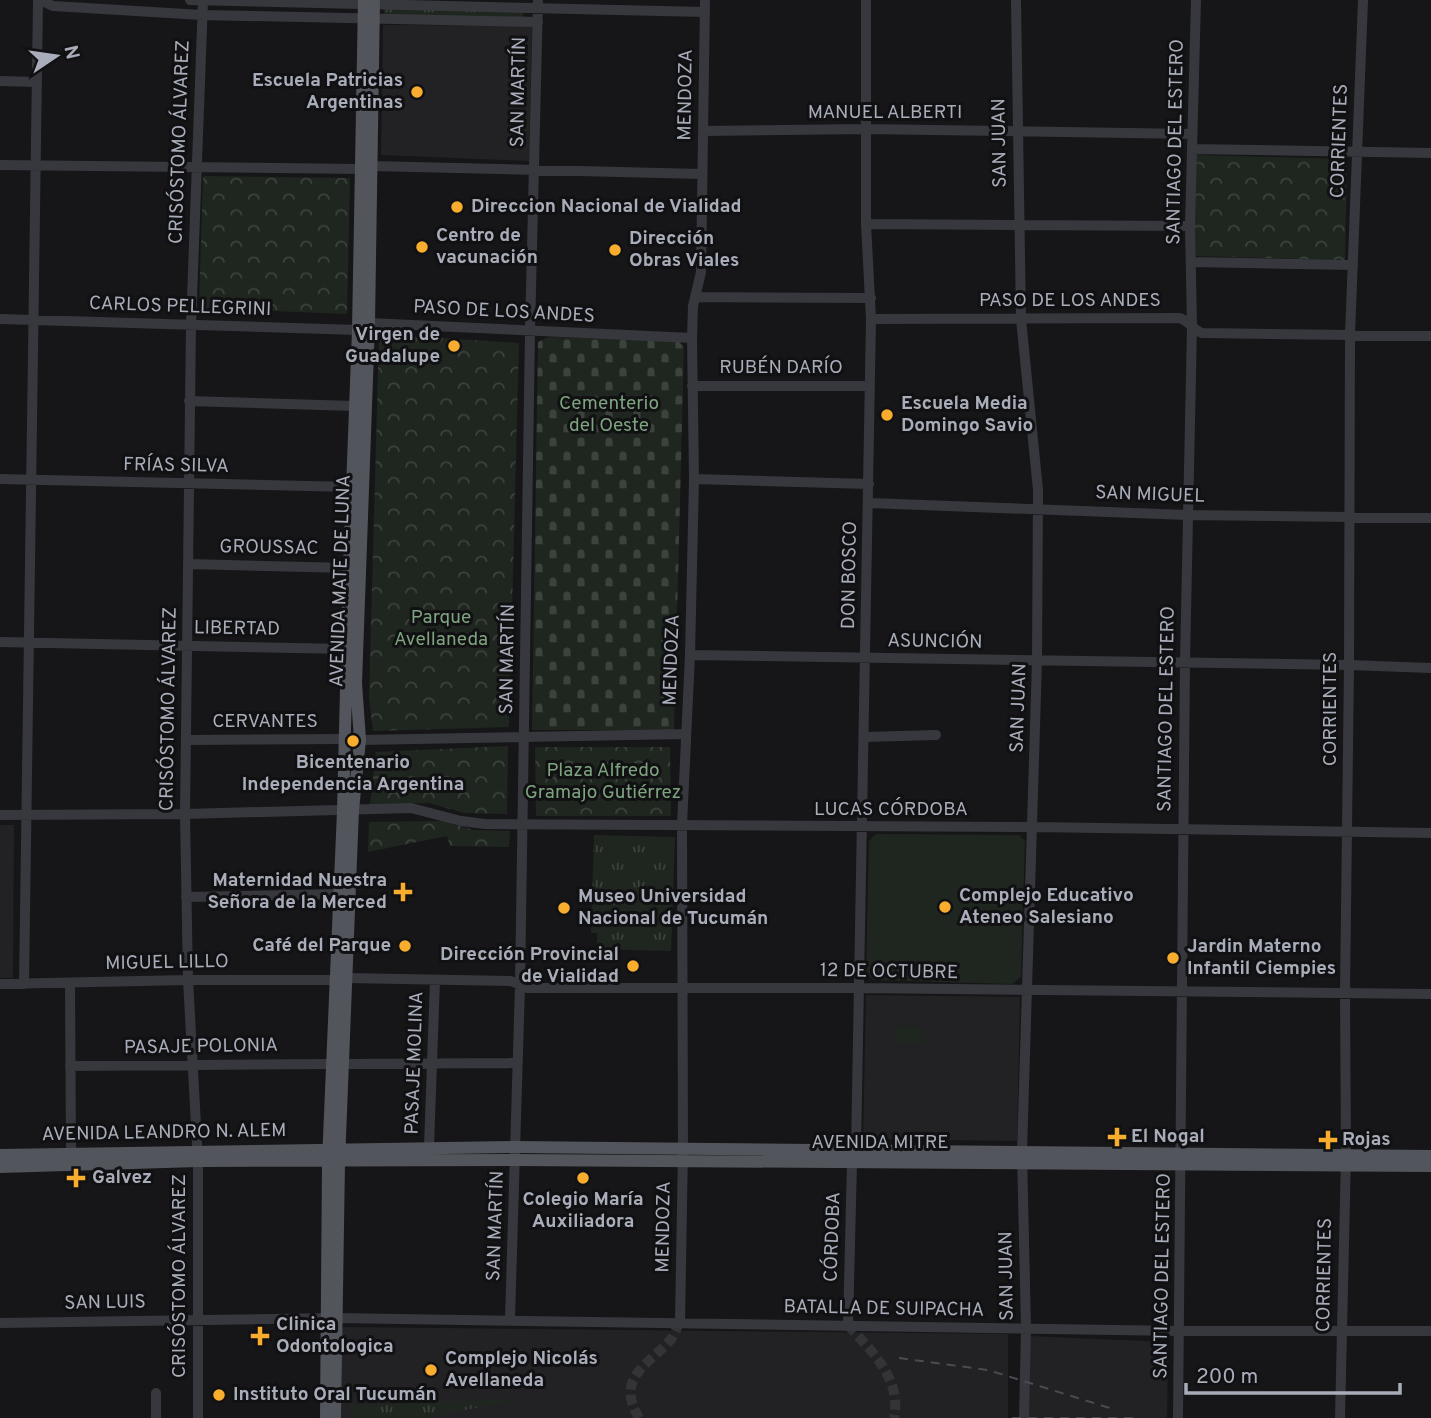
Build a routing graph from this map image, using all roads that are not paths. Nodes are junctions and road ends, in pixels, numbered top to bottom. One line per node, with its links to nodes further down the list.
1 (39, 0): 12 (street); 21 (street)
2 (190, 0): 3 (street)
3 (203, 0): 9 (street); 15 (street, CRISÓSTOMO ÁLVAREZ)
4 (705, 0): 14 (street, MENDOZA)
5 (866, 0): 22 (street, DON BOSCO)
6 (1016, 0): 24 (street, SAN JUAN)
7 (1196, 0): 25 (street, SANTIAGO DEL ESTERO)
8 (1363, 0): 27 (street, CORRIENTES)
9 (284, 2): 10 (street); 16 (street)
10 (369, 2): 13 (street); 17 (main road, AVENIDA MATE DE LUNA)
11 (538, 3): 13 (street); 14 (street); 19 (street, SAN MARTÍN)
12 (125, 5): 15 (street)
13 (450, 5): 18 (street)
14 (705, 12): 23 (street, MENDOZA)
15 (202, 15): 16 (street); 31 (street, CRISÓSTOMO ÁLVAREZ)
16 (283, 17): 17 (street)
17 (368, 20): 18 (street); 32 (main road, AVENIDA MATE DE LUNA)
18 (449, 21): 19 (street)
19 (538, 22): 33 (street, SAN MARTÍN)
20 (0, 81): 21 (street)
21 (36, 82): 30 (street)
22 (865, 129): 23 (street, MANUEL ALBERTI); 24 (street, MANUEL ALBERTI); 35 (street, DON BOSCO)
23 (703, 131): 34 (street, MENDOZA)
24 (1017, 132): 25 (street, MANUEL ALBERTI); 36 (street, SAN JUAN)
25 (1192, 134): 26 (street, SANTIAGO DEL ESTERO)
26 (1192, 149): 27 (street); 37 (street, SANTIAGO DEL ESTERO)
27 (1357, 153): 28 (street); 39 (street, CORRIENTES)
28 (1431, 153)
29 (0, 165): 30 (street)
30 (35, 166): 31 (street); 43 (street)
31 (195, 167): 32 (street); 46 (street, CRISÓSTOMO ÁLVAREZ)
32 (366, 167): 33 (street); 47 (main road, AVENIDA MATE DE LUNA)
33 (534, 171): 34 (street); 49 (street, SAN MARTÍN)
34 (702, 174): 40 (street, MENDOZA)
35 (866, 224): 36 (street); 41 (street, DON BOSCO)
36 (1019, 226): 37 (street); 45 (street, SAN JUAN)
37 (1190, 226): 38 (street, SANTIAGO DEL ESTERO)
38 (1191, 262): 39 (street); 48 (street, SANTIAGO DEL ESTERO)
39 (1353, 265): 50 (street, CORRIENTES)
40 (695, 297): 41 (street); 52 (street, MENDOZA)
41 (870, 298): 44 (street, DON BOSCO)
42 (0, 319): 43 (street, CARLOS PELLEGRINI)
43 (33, 319): 46 (street, CARLOS PELLEGRINI); 59 (street)
44 (871, 319): 45 (street, PASO DE LOS ANDES); 54 (street, DON BOSCO)
45 (1021, 319): 48 (street, PASO DE LOS ANDES); 64 (street, SAN JUAN)
46 (191, 325): 47 (street, CARLOS PELLEGRINI); 55 (street, CRISÓSTOMO ÁLVAREZ)
47 (364, 326): 49 (street, PASO DE LOS ANDES); 56 (main road, AVENIDA MATE DE LUNA); 86 (main road, AVENIDA MATE DE LUNA)
48 (1192, 326): 50 (street, PASO DE LOS ANDES); 65 (street, SANTIAGO DEL ESTERO)
49 (530, 331): 52 (street, PASO DE LOS ANDES); 81 (street, SAN MARTÍN)
50 (1350, 335): 51 (street, PASO DE LOS ANDES); 66 (street, CORRIENTES)
51 (1431, 336)
52 (692, 338): 53 (street, MENDOZA)
53 (692, 386): 54 (street, RUBÉN DARÍO); 58 (street, MENDOZA)
54 (870, 386): 61 (street, DON BOSCO)
55 (189, 401): 56 (street); 60 (street, CRISÓSTOMO ÁLVAREZ)
56 (354, 406): 62 (main road, AVENIDA MATE DE LUNA)
57 (0, 479): 59 (street, FRÍAS SILVA)
58 (694, 479): 61 (street); 74 (street, MENDOZA)
59 (31, 480): 60 (street, FRÍAS SILVA); 71 (street)
60 (188, 484): 62 (street, FRÍAS SILVA); 68 (street, CRISÓSTOMO ÁLVAREZ)
61 (869, 484): 63 (street, DON BOSCO)
62 (351, 487): 69 (main road, AVENIDA MATE DE LUNA)
63 (869, 503): 64 (street, SAN MIGUEL); 75 (street, DON BOSCO)
64 (1038, 508): 65 (street, SAN MIGUEL); 76 (street, SAN JUAN)
65 (1188, 515): 66 (street, SAN MIGUEL); 77 (street, SANTIAGO DEL ESTERO)
66 (1349, 517): 67 (street, SAN MIGUEL); 78 (street, CORRIENTES)
67 (1431, 518)
68 (188, 564): 69 (street, GROUSSAC); 72 (street, CRISÓSTOMO ÁLVAREZ)
69 (349, 568): 73 (main road, AVENIDA MATE DE LUNA)
70 (0, 642): 71 (street, LIBERTAD)
71 (29, 642): 72 (street, LIBERTAD); 90 (street)
72 (187, 645): 73 (street, LIBERTAD); 85 (street, CRISÓSTOMO ÁLVAREZ)
73 (346, 649): 84 (main road, AVENIDA MATE DE LUNA)
74 (691, 655): 75 (street, ASUNCIÓN); 80 (street, MENDOZA)
75 (866, 658): 76 (street, ASUNCIÓN); 83 (street, DON BOSCO)
76 (1037, 661): 77 (street, ASUNCIÓN); 94 (street, SAN JUAN)
77 (1185, 662): 78 (street, ASUNCIÓN); 95 (street, SANTIAGO DEL ESTERO)
78 (1349, 665): 79 (street, ASUNCIÓN); 96 (street, CORRIENTES)
79 (1431, 668)
80 (685, 734): 81 (street); 92 (street, MENDOZA)
81 (524, 736): 86 (street); 91 (street, SAN MARTÍN)
82 (936, 736): 83 (street)
83 (864, 737): 93 (street, DON BOSCO)
84 (344, 739): 85 (street, CERVANTES); 87 (main road, AVENIDA MATE DE LUNA)
85 (186, 740): 88 (street, CRISÓSTOMO ÁLVAREZ)
86 (360, 740): 87 (main road, AVENIDA MATE DE LUNA)
87 (348, 811): 88 (street, LUCAS CÓRDOBA); 91 (street, LUCAS CÓRDOBA); 98 (main road, AVENIDA MATE DE LUNA); 100 (main road, AVENIDA MATE DE LUNA)
88 (185, 814): 90 (street, LUCAS CÓRDOBA); 99 (street, CRISÓSTOMO ÁLVAREZ)
89 (0, 815): 90 (street, LUCAS CÓRDOBA)
90 (26, 816): 105 (street)
91 (522, 825): 92 (street, LUCAS CÓRDOBA); 106 (street, SAN MARTÍN)
92 (682, 825): 93 (street, LUCAS CÓRDOBA); 107 (street, MENDOZA)
93 (862, 827): 94 (street, LUCAS CÓRDOBA); 108 (street, DON BOSCO)
94 (1033, 827): 95 (street, LUCAS CÓRDOBA); 109 (street, SAN JUAN)
95 (1184, 831): 96 (street, LUCAS CÓRDOBA); 110 (street, SANTIAGO DEL ESTERO)
96 (1348, 832): 97 (street, LUCAS CÓRDOBA); 111 (street, CORRIENTES)
97 (1431, 833)
98 (339, 894): 99 (street); 100 (main road, AVENIDA MATE DE LUNA)
99 (186, 897): 101 (street, CRISÓSTOMO ÁLVAREZ)
100 (341, 979): 101 (street, MIGUEL LILLO); 102 (street, 12 DE OCTUBRE); 113 (main road, AVENIDA MATE DE LUNA)
101 (188, 980): 103 (street, MIGUEL LILLO); 116 (street, CRISÓSTOMO ÁLVAREZ)
102 (435, 980): 106 (street, 12 DE OCTUBRE); 114 (street, PASAJE MOLINA)
103 (70, 983): 105 (street, MIGUEL LILLO); 117 (street)
104 (0, 984): 105 (street, MIGUEL LILLO)
105 (24, 984)
106 (520, 985): 107 (street, 12 DE OCTUBRE); 115 (street, SAN MARTÍN)
107 (682, 988): 108 (street, 12 DE OCTUBRE); 127 (street, MENDOZA)
108 (859, 988): 109 (street, 12 DE OCTUBRE); 129 (street, DON BOSCO)
109 (1027, 991): 110 (street, 12 DE OCTUBRE); 131 (street, SAN JUAN)
110 (1183, 992): 111 (street, 12 DE OCTUBRE); 132 (street, SANTIAGO DEL ESTERO)
111 (1345, 993): 112 (street, 12 DE OCTUBRE); 133 (street, CORRIENTES)
112 (1431, 994)
113 (338, 1063): 114 (street, PASAJE POLONIA); 116 (street, PASAJE POLONIA); 118 (main road, AVENIDA MATE DE LUNA); 119 (main road, AVENIDA MATE DE LUNA)
114 (432, 1063): 115 (street, PASAJE POLONIA); 120 (street, PASAJE MOLINA)
115 (519, 1063): 122 (street, SAN MARTÍN)
116 (192, 1064): 117 (street, PASAJE POLONIA); 128 (street, CRISÓSTOMO ÁLVAREZ)
117 (70, 1066): 121 (street)
118 (342, 1115): 125 (main road, AVENIDA MATE DE LUNA); 126 (main road)
119 (330, 1125): 124 (main road); 125 (main road, AVENIDA MATE DE LUNA)
120 (429, 1147): 122 (main road, AVENIDA MITRE); 126 (main road, AVENIDA MITRE)
121 (71, 1154): 123 (main road, AVENIDA LEANDRO N. ALEM); 128 (main road, AVENIDA LEANDRO N. ALEM)
122 (516, 1154): 126 (main road, AVENIDA MITRE); 127 (main road, AVENIDA MITRE); 139 (street, SAN MARTÍN)
123 (0, 1155)
124 (309, 1155): 125 (main road, AVENIDA LEANDRO N. ALEM); 128 (main road, AVENIDA LEANDRO N. ALEM); 136 (main road)
125 (334, 1155): 126 (main road, AVENIDA MITRE); 136 (main road)
126 (368, 1155): 136 (main road)
127 (683, 1155): 129 (main road, AVENIDA MITRE); 140 (street, MENDOZA)
128 (198, 1156): 135 (main road, AVENIDA LEANDRO N. ALEM); 138 (street, CRISÓSTOMO ÁLVAREZ)
129 (854, 1156): 131 (main road, AVENIDA MITRE); 142 (street, CÓRDOBA)
130 (1431, 1156): 133 (main road, AVENIDA MITRE)
131 (1022, 1157): 132 (main road, AVENIDA MITRE); 143 (street, SAN JUAN)
132 (1182, 1158): 133 (main road, AVENIDA MITRE); 144 (street, SANTIAGO DEL ESTERO)
133 (1345, 1160): 134 (main road, AVENIDA MITRE); 146 (street, CORRIENTES)
134 (1431, 1166)
135 (0, 1167)
136 (333, 1184): 137 (main road)
137 (331, 1318): 138 (street, SAN LUIS); 139 (street, BATALLA DE SUIPACHA); 150 (main road); 151 (main road)
138 (198, 1319): 141 (street, SAN LUIS); 149 (street, CRISÓSTOMO ÁLVAREZ)
139 (510, 1319): 140 (street, BATALLA DE SUIPACHA)
140 (680, 1322): 142 (street, BATALLA DE SUIPACHA)
141 (0, 1323)
142 (848, 1325): 143 (street, BATALLA DE SUIPACHA)
143 (1026, 1328): 144 (street, BATALLA DE SUIPACHA); 152 (street, SAN JUAN)
144 (1180, 1331): 146 (street, BATALLA DE SUIPACHA); 153 (street, SANTIAGO DEL ESTERO)
145 (1431, 1331): 146 (street, BATALLA DE SUIPACHA)
146 (1341, 1332): 154 (street, CORRIENTES)
147 (156, 1393): 148 (street)
148 (156, 1418)
149 (198, 1418)
150 (326, 1418)
151 (335, 1418)
152 (1024, 1418)
153 (1178, 1418)
154 (1340, 1418)

